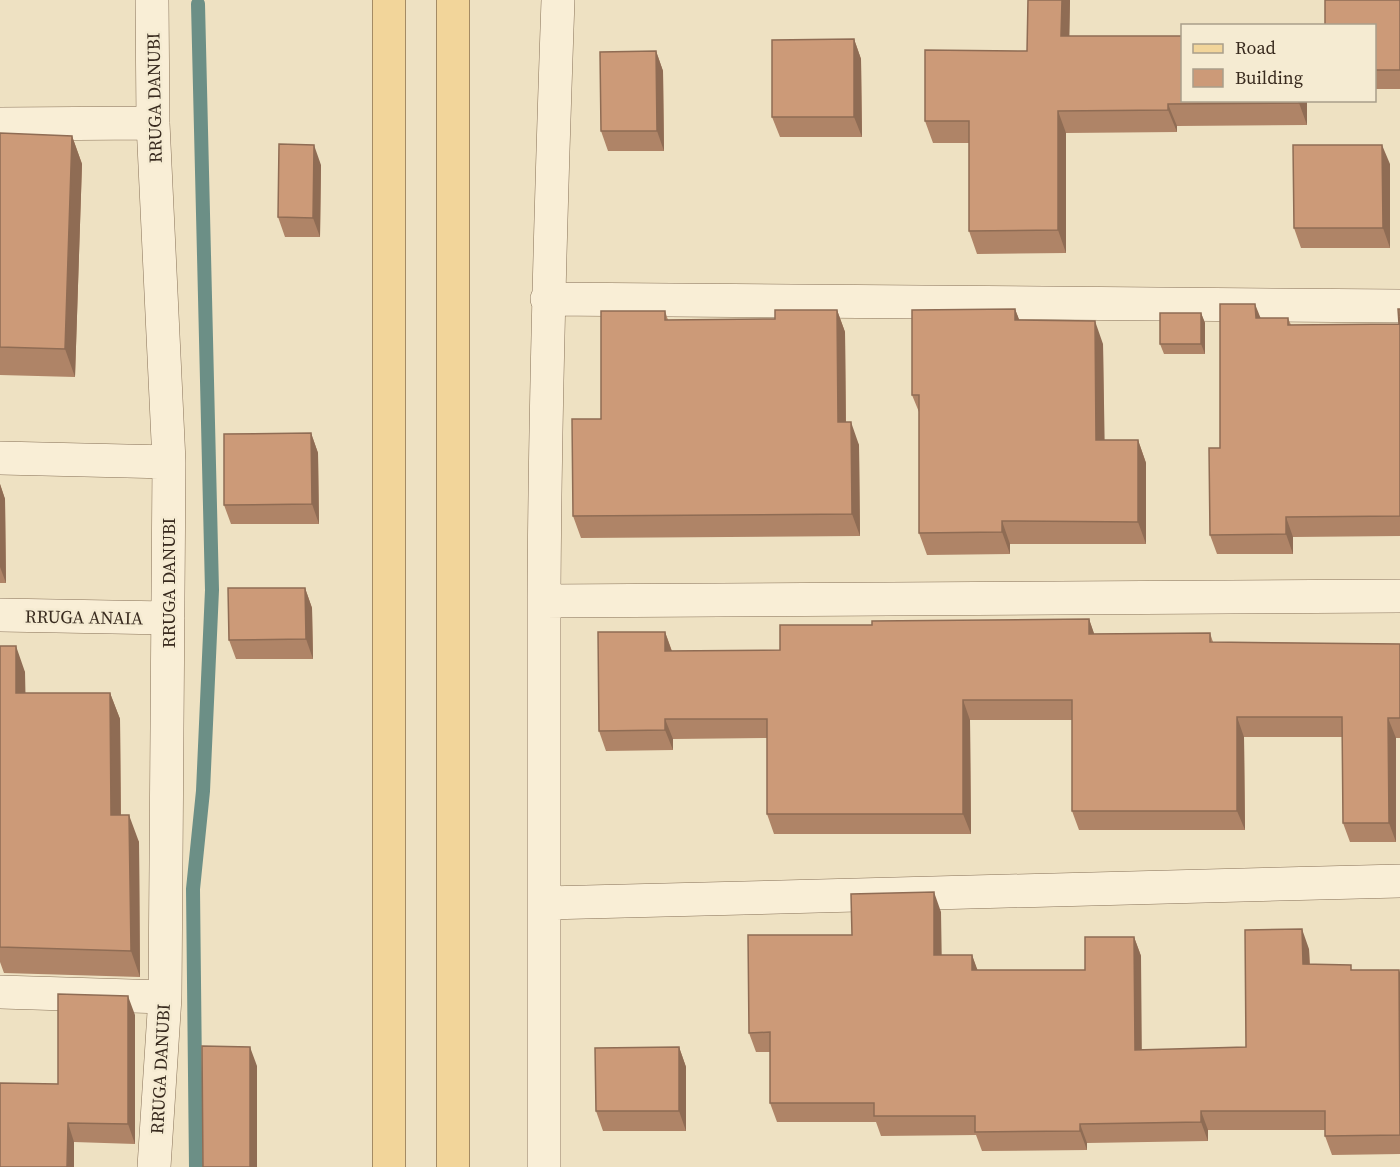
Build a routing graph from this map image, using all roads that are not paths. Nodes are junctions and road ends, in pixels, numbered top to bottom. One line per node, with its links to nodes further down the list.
1 (152, 0): 5 (street, RRUGA DANUBI)
2 (389, 0): 20 (main road)
3 (453, 0): 21 (main road)
4 (558, 0): 7 (street)
5 (153, 123): 6 (street); 10 (street, RRUGA DANUBI)
6 (0, 124)
7 (547, 299): 8 (street); 12 (street)
8 (1400, 306)
9 (0, 458): 10 (street)
10 (169, 462): 14 (street, RRUGA DANUBI)
11 (1400, 596): 12 (street)
12 (544, 601): 16 (street)
13 (0, 615): 14 (street, RRUGA ANAIA)
14 (168, 618): 18 (street, RRUGA DANUBI)
15 (1400, 882): 16 (street)
16 (546, 903): 22 (street)
17 (0, 992): 18 (street)
18 (165, 997): 19 (street, RRUGA DANUBI)
19 (154, 1167)
20 (389, 1167)
21 (453, 1167)
22 (544, 1167)

